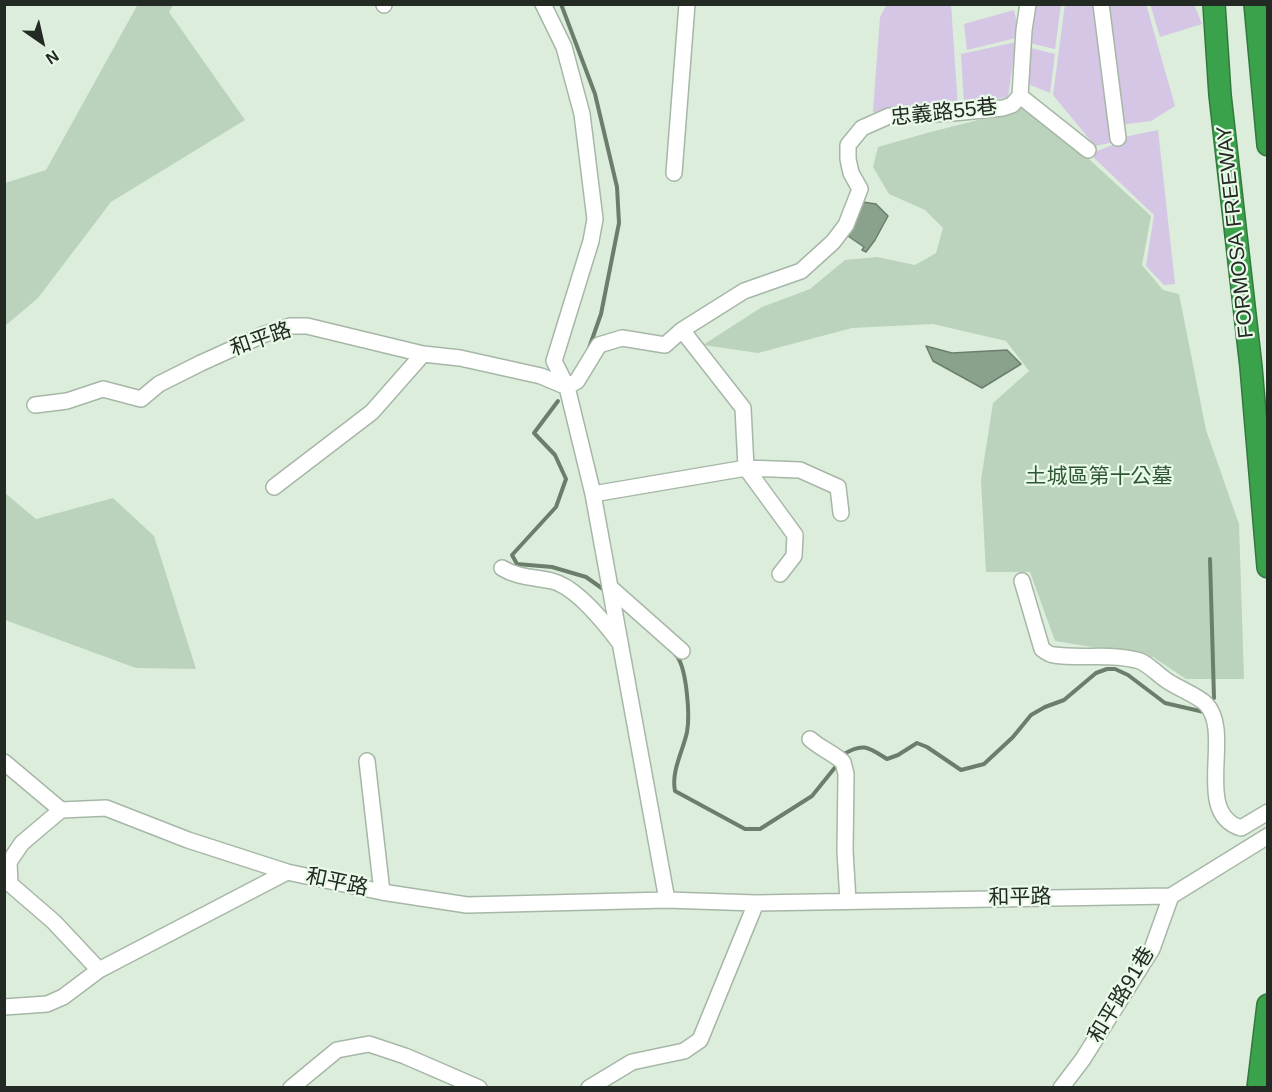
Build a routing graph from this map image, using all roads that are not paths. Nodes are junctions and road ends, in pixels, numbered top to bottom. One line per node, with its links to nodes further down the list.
1 (543, 4): 14 (street)
2 (687, 4): 11 (street)
3 (1028, 4): 7 (street, 忠義路55巷)
4 (1101, 4): 8 (street)
5 (1214, 4): 20 (highway, FORMOSA FREEWAY)
6 (1255, 4): 9 (highway, FORMOSA FREEWAY)
7 (1020, 96): 10 (street); 12 (street, 忠義路55巷)
8 (1118, 138)
9 (1268, 146)
10 (1088, 150)
11 (674, 173)
12 (682, 330): 14 (street); 16 (street)
13 (423, 354): 14 (street, 和平路); 15 (street, 和平路); 17 (street)
14 (567, 387): 18 (street)
15 (34, 405)
16 (746, 468): 18 (street); 19 (street); 22 (street)
17 (274, 488)
18 (593, 494): 24 (street)
19 (841, 513)
20 (1268, 567)
21 (502, 568): 25 (street)
22 (780, 574)
23 (1022, 581): 31 (street)
24 (612, 589): 25 (street); 26 (street)
25 (619, 642): 37 (street)
26 (682, 651)
27 (810, 739): 38 (street)
28 (367, 761): 35 (street)
29 (4, 762): 30 (street)
30 (61, 810): 33 (street); 34 (street)
31 (1268, 812)
32 (1268, 836): 36 (street)
33 (287, 872): 35 (street, 和平路); 40 (street, 和平路)
34 (7, 882): 40 (street)
35 (382, 892): 37 (street, 和平路)
36 (1171, 896): 38 (street, 和平路); 46 (street, 和平路91巷)
37 (667, 900): 39 (street, 和平路)
38 (848, 901): 39 (street, 和平路)
39 (756, 903): 45 (street)
40 (99, 970): 42 (street, 和平路)
41 (1268, 1005): 47 (highway)
42 (4, 1007)
43 (291, 1088): 44 (street)
44 (479, 1088)
45 (589, 1088)
46 (1061, 1088)
47 (1258, 1088)

